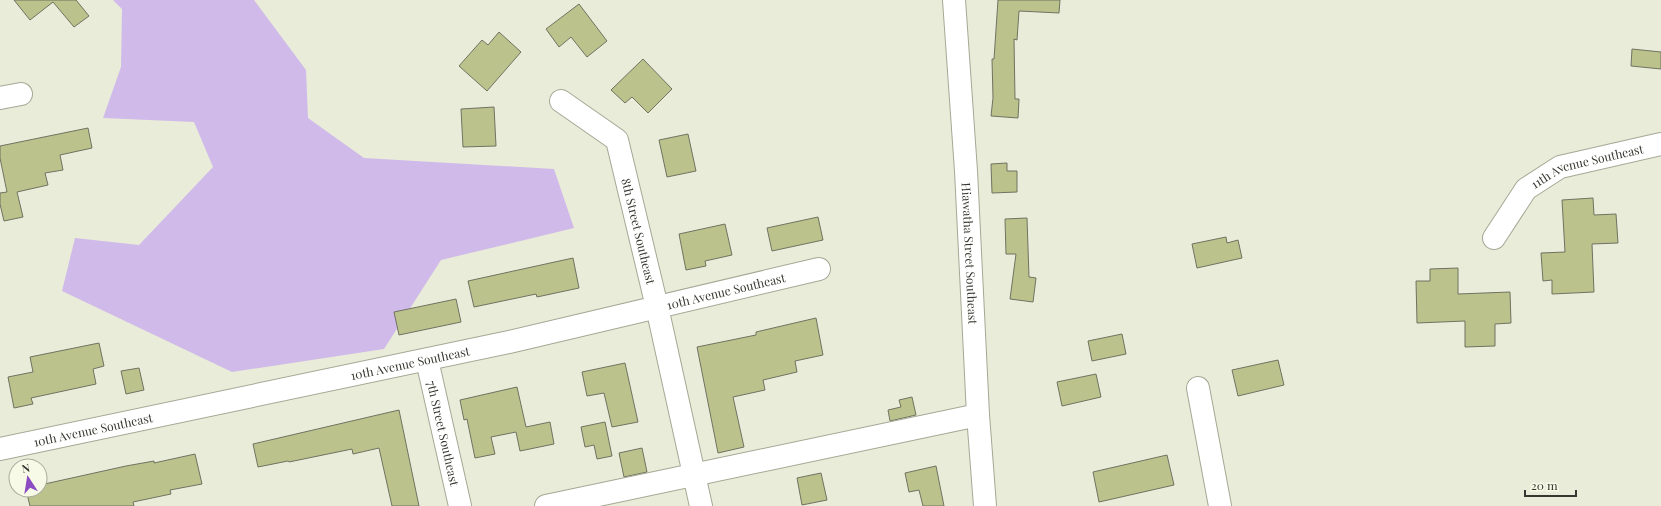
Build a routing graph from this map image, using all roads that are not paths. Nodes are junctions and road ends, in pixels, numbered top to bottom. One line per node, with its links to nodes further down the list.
1 (954, 0): 9 (street, Hiawatha Street Southeast)
2 (561, 101): 6 (street, 8th Street Southeast)
3 (1661, 144): 4 (street, 11th Avenue Southeast)
4 (1494, 238)
5 (819, 269): 6 (street, 10th Avenue Southeast)
6 (657, 307): 7 (street, 10th Avenue Southeast); 11 (street, 8th Street Southeast)
7 (427, 360): 10 (street, 10th Avenue Southeast); 12 (street, 7th Street Southeast)
8 (1198, 388): 16 (street)
9 (978, 415): 11 (street); 15 (street, Hiawatha Street Southeast)
10 (0, 449)
11 (694, 475): 13 (street); 14 (street, 8th Street Southeast)
12 (460, 506)
13 (546, 506)
14 (701, 506)
15 (985, 506)
16 (1220, 506)

